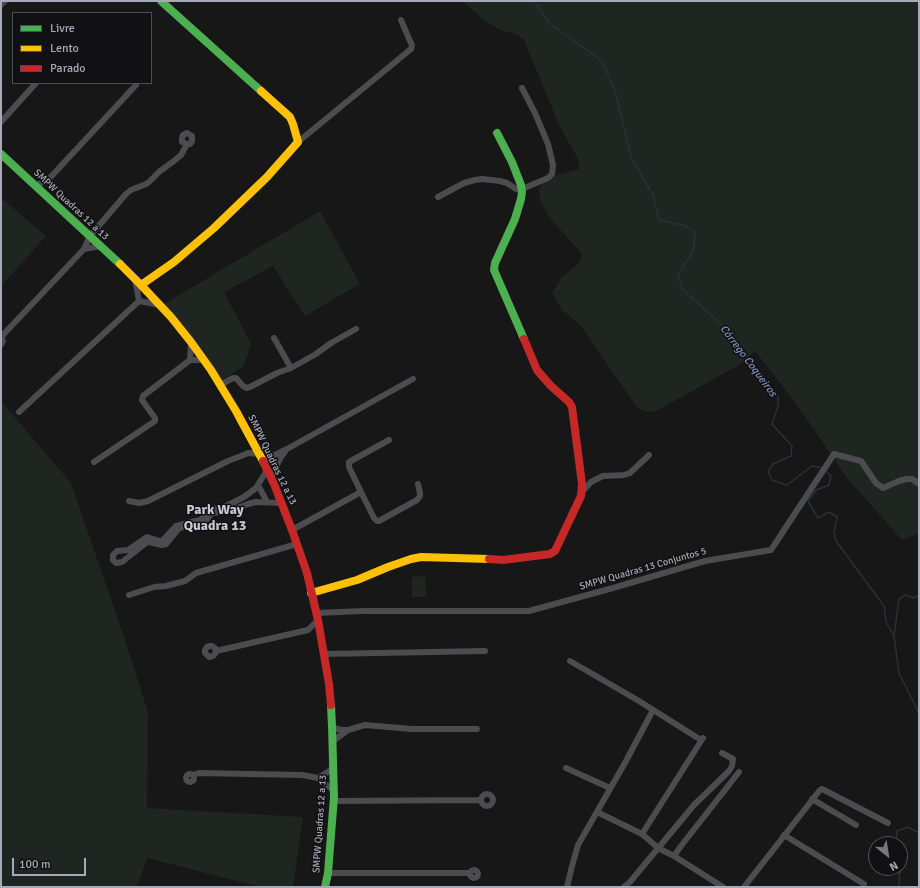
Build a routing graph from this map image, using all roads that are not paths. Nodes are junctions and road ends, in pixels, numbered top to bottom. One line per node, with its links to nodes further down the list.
1 (5, 1): 3 (street)
2 (163, 1): 10 (street)
3 (1, 5)
4 (401, 20): 10 (street)
5 (35, 84): 8 (street)
6 (136, 85): 13 (street)
7 (522, 88): 15 (street)
8 (1, 122)
9 (497, 133): 15 (street)
10 (298, 142): 22 (street)
11 (187, 144): 18 (street)
12 (3, 159): 14 (street, SMPW Quadras 12 a 13)
13 (46, 182): 14 (street); 16 (street)
14 (36, 185): 16 (street, SMPW Quadras 12 a 13)
15 (522, 189): 17 (street); 49 (street)
16 (44, 194): 18 (street, SMPW Quadras 12 a 13)
17 (438, 197)
18 (90, 236): 19 (street, SMPW Quadras 12 a 13); 20 (street)
19 (101, 246): 20 (street); 21 (street, SMPW Quadras 12 a 13)
20 (84, 249): 26 (street)
21 (135, 279): 22 (street, SMPW Quadras 12 a 13); 23 (street)
22 (141, 285): 24 (street, SMPW Quadras 12 a 13)
23 (139, 301): 24 (street); 35 (street)
24 (160, 305): 28 (street, SMPW Quadras 12 a 13)
25 (356, 328): 32 (street)
26 (1, 337): 29 (street)
27 (274, 338): 32 (street)
28 (190, 342): 30 (street); 31 (street, SMPW Quadras 12 a 13)
29 (1, 345)
30 (190, 360): 31 (street); 42 (street)
31 (204, 360): 34 (street, SMPW Quadras 12 a 13)
32 (291, 368): 34 (street)
33 (413, 379): 38 (street)
34 (220, 386): 37 (street, SMPW Quadras 12 a 13)
35 (19, 412)
36 (389, 440): 48 (street)
37 (253, 442): 39 (street); 41 (street, SMPW Quadras 12 a 13)
38 (287, 449): 41 (street); 43 (street)
39 (248, 453): 41 (street); 50 (street)
40 (648, 455): 49 (street)
41 (266, 457): 43 (street); 44 (street, SMPW Quadras 12 a 13)
42 (94, 462)
43 (278, 464): 44 (street)
44 (269, 474): 47 (street); 52 (street, SMPW Quadras 12 a 13)
45 (418, 484): 48 (street)
46 (919, 484): 57 (street, SMPW Quadras 13 Conjuntos 5)
47 (258, 485): 51 (street); 51 (street)
48 (361, 492): 53 (street)
49 (582, 492): 55 (street)
50 (129, 501)
51 (267, 502): 52 (street)
52 (282, 503): 53 (street, SMPW Quadras 12 a 13)
53 (292, 530): 54 (street, SMPW Quadras 12 a 13)
54 (297, 544): 55 (street, SMPW Quadras 12 a 13); 56 (street)
55 (311, 594): 57 (street, SMPW Quadras 12 a 13)
56 (129, 595)
57 (317, 616): 58 (street); 59 (street, SMPW Quadras 12 a 13)
58 (308, 630): 59 (street); 60 (street)
59 (321, 638): 62 (street, SMPW Quadras 12 a 13)
60 (216, 651)
61 (485, 651): 62 (street)
62 (324, 654): 65 (street, SMPW Quadras 12 a 13)
63 (570, 661): 64 (street)
64 (653, 710): 75 (street); 83 (street)
65 (332, 726): 67 (street); 68 (street, SMPW Quadras 12 a 13)
66 (478, 729): 67 (street)
67 (348, 730): 68 (street)
68 (333, 741): 70 (street, SMPW Quadras 12 a 13)
69 (722, 753): 85 (street)
70 (334, 768): 74 (street); 76 (street, SMPW Quadras 12 a 13)
71 (566, 768): 75 (street)
72 (740, 772): 86 (street)
73 (193, 775): 74 (street)
74 (318, 778): 76 (street)
75 (610, 788): 80 (street)
76 (334, 791): 79 (street, SMPW Quadras 12 a 13)
77 (812, 799): 81 (street); 82 (street); 84 (street)
78 (481, 800): 79 (street)
79 (334, 801): 87 (street, SMPW Quadras 12 a 13)
80 (597, 812): 83 (street); 91 (street)
81 (888, 823)
82 (856, 825)
83 (642, 834): 85 (street)
84 (784, 835): 89 (street); 94 (street)
85 (658, 848): 86 (street); 92 (street)
86 (674, 856): 93 (street)
87 (328, 873): 88 (street); 90 (street, SMPW Quadras 12 a 13)
88 (470, 873)
89 (864, 884)
90 (325, 887)
91 (567, 887)
92 (624, 887)
93 (723, 887)
94 (744, 887)

